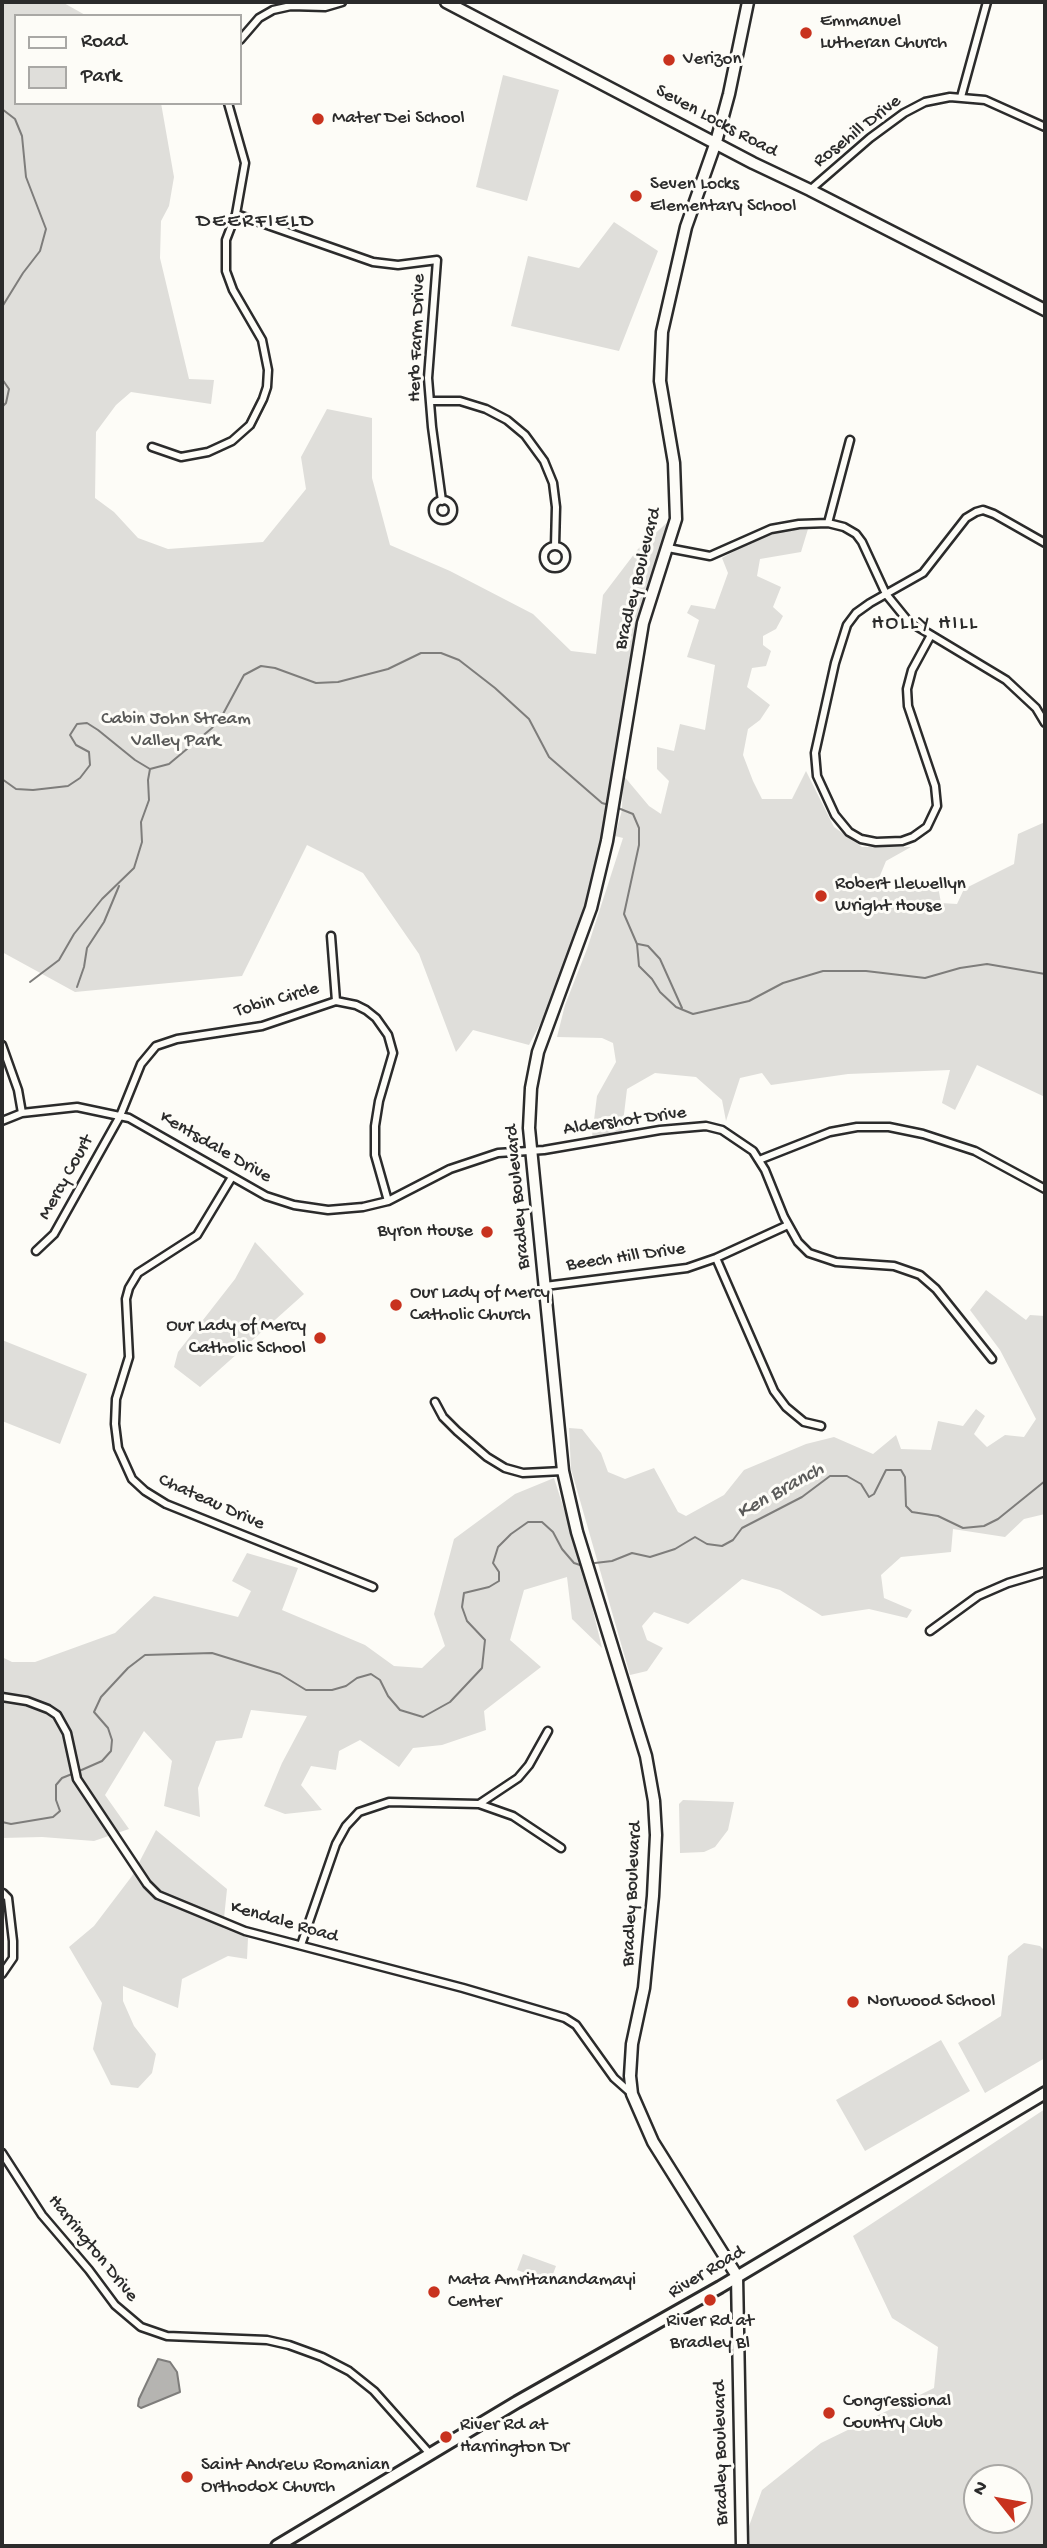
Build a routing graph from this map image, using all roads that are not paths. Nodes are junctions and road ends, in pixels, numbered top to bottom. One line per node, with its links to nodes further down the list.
1 (342, 2): 5 (street)
2 (446, 2): 9 (main road, Seven Locks Road)
3 (748, 2): 9 (main road, Bradley Boulevard)
4 (987, 2): 6 (street)
5 (242, 38)
6 (961, 97): 8 (street, Rosehill Drive); 10 (street, Rosehill Drive)
7 (229, 105): 11 (street)
8 (1045, 127)
9 (716, 142): 10 (main road, Seven Locks Road); 20 (main road, Bradley Boulevard)
10 (810, 190): 12 (main road, Seven Locks Road)
11 (236, 214): 13 (street, Herb Farm Drive); 15 (street)
12 (1045, 310)
13 (430, 401): 16 (street, Herb Farm Drive); 19 (street)
14 (850, 440): 17 (street)
15 (152, 447)
16 (442, 501)
17 (828, 523): 20 (street); 21 (street)
18 (1045, 543): 21 (street)
19 (555, 545)
20 (668, 548): 32 (main road, Bradley Boulevard)
21 (886, 594): 22 (street); 22 (street)
22 (931, 635): 24 (street)
23 (1045, 702): 24 (street)
24 (1036, 708): 25 (street)
25 (1045, 723)
26 (331, 936): 27 (street)
27 (336, 1001): 30 (street, Tobin Circle); 36 (street, Tobin Circle)
28 (2, 1045): 29 (street)
29 (22, 1113): 30 (street, Kentsdale Drive); 31 (street, Kentsdale Drive)
30 (120, 1116): 34 (street, Kentsdale Drive); 38 (street, Mercy Court)
31 (2, 1121)
32 (530, 1150): 33 (street, Aldershot Drive); 36 (street, Kentsdale Drive); 40 (main road, Bradley Boulevard)
33 (759, 1160): 35 (street); 37 (street, Aldershot Drive)
34 (232, 1177): 36 (street, Kentsdale Drive); 46 (street, Chateau Drive)
35 (1045, 1189)
36 (388, 1201)
37 (788, 1225): 39 (street, Beech Hill Drive); 41 (street, Aldershot Drive)
38 (36, 1251)
39 (716, 1258): 40 (street, Beech Hill Drive); 43 (street)
40 (545, 1286): 44 (main road, Bradley Boulevard)
41 (992, 1359)
42 (435, 1402): 44 (street)
43 (821, 1426)
44 (563, 1471): 55 (main road, Bradley Boulevard)
45 (1045, 1572): 47 (street)
46 (373, 1587)
47 (930, 1631)
48 (2, 1697): 53 (street, Kendale Road)
49 (548, 1731): 50 (street)
50 (479, 1804): 51 (street); 53 (street)
51 (561, 1848)
52 (4, 1893): 54 (street)
53 (301, 1945): 55 (street, Kendale Road)
54 (2, 1974)
55 (632, 2094): 58 (main road, Bradley Boulevard)
56 (1045, 2094): 58 (main road, River Road)
57 (2, 2153): 59 (street, Harrington Drive)
58 (737, 2276): 59 (main road, River Road); 61 (main road, Bradley Boulevard)
59 (431, 2455): 60 (main road, River Road)
60 (277, 2546)
61 (742, 2546)

